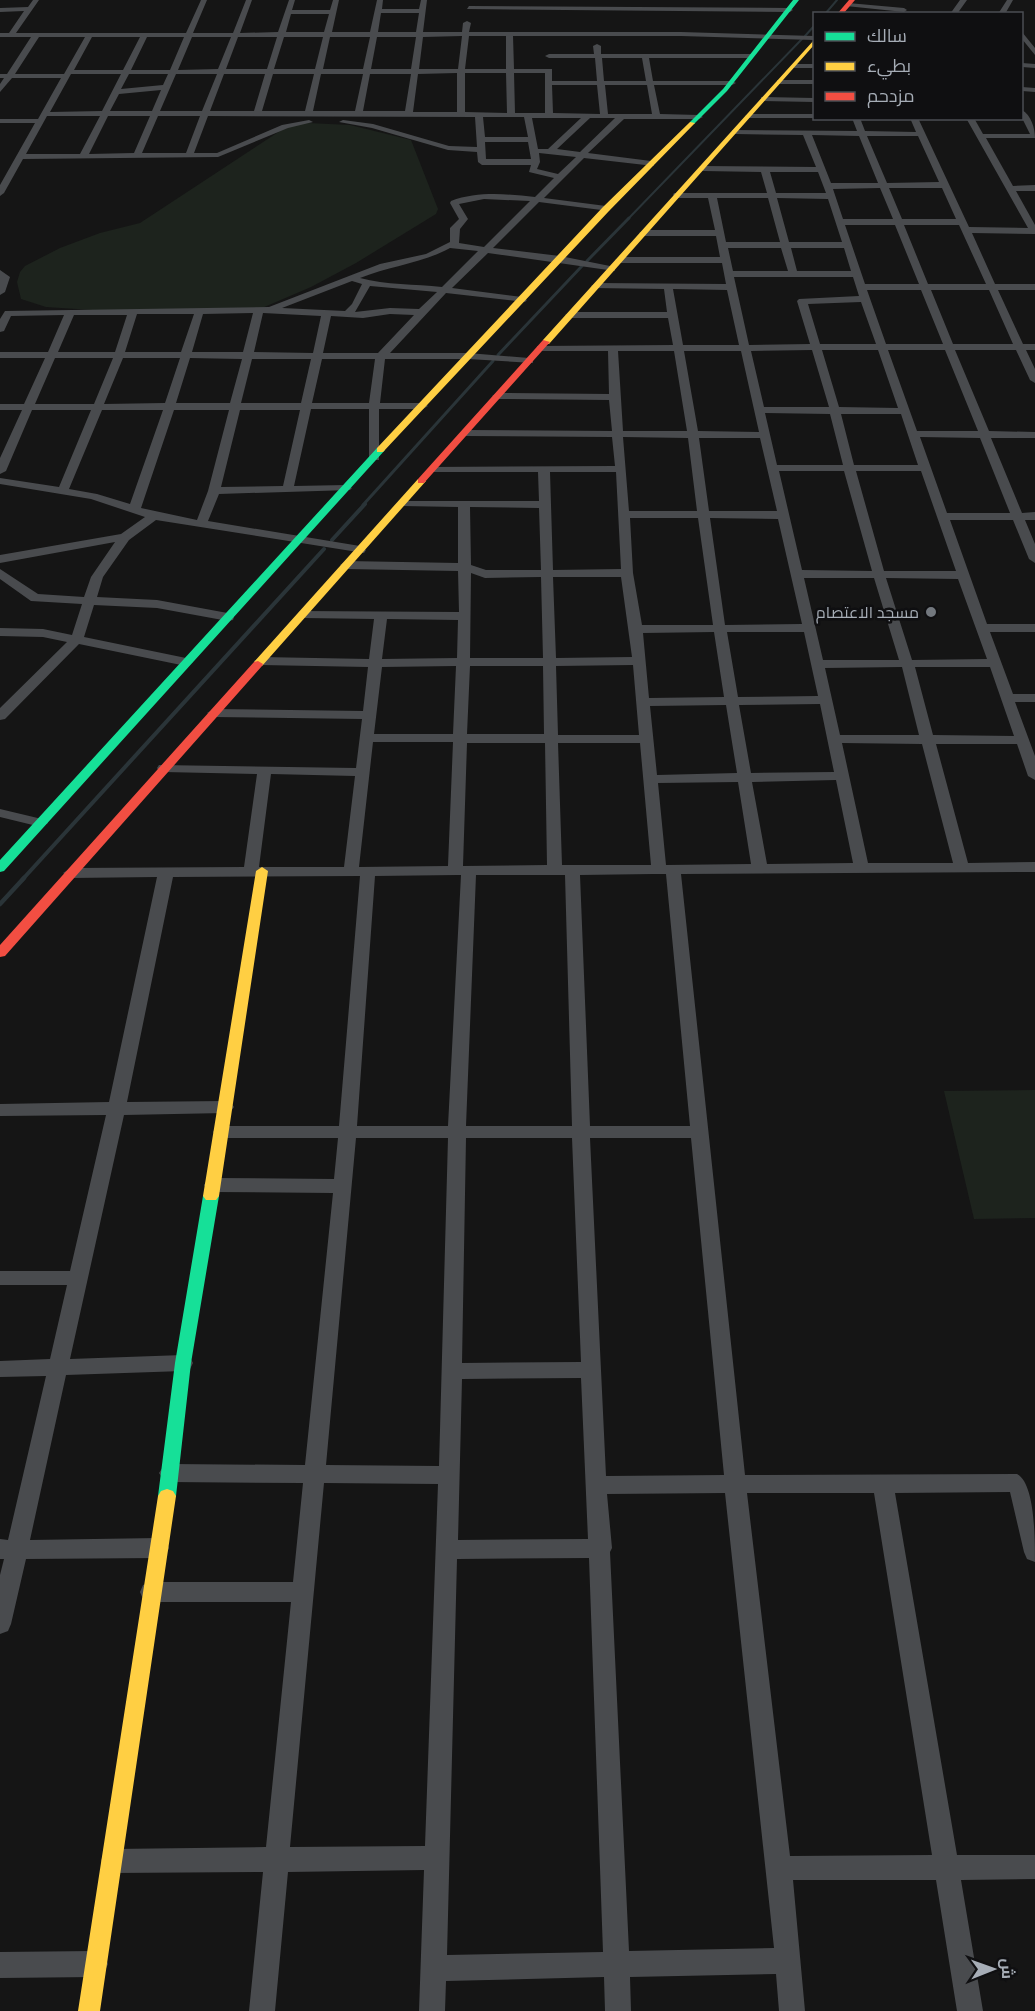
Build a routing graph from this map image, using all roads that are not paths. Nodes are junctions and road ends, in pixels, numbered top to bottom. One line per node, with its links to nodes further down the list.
1 (36, 0): 18 (street)
2 (204, 0): 44 (street)
3 (249, 0): 45 (street)
4 (292, 0): 26 (street)
5 (336, 0): 27 (street)
6 (380, 0): 28 (street)
7 (424, 0): 25 (street)
8 (609, 0): 19 (street)
9 (653, 0): 20 (street)
10 (698, 0): 21 (street)
11 (740, 0): 22 (street)
12 (964, 0): 29 (street)
13 (1000, 0): 14 (street)
14 (1010, 1)
15 (469, 4): 30 (street); 35 (street)
16 (793, 5): 22 (street); 48 (street)
17 (847, 6): 23 (street)
18 (29, 9): 24 (street); 40 (street)
19 (610, 9): 20 (street); 31 (street)
20 (655, 9): 21 (street)
21 (700, 9): 22 (street)
22 (744, 9)
23 (904, 9)
24 (0, 10)
25 (423, 11): 28 (street); 34 (street)
26 (288, 12): 27 (street); 46 (street)
27 (333, 12): 47 (street)
28 (378, 12): 33 (street)
29 (955, 12)
30 (521, 17): 31 (street); 36 (street); 37 (street)
31 (568, 17): 37 (street); 38 (street)
32 (1024, 31): 51 (street)
33 (374, 33): 34 (street); 47 (street); 65 (street)
34 (420, 33): 35 (street); 66 (street)
35 (465, 33): 36 (street); 58 (street)
36 (509, 33): 59 (street)
37 (548, 33): 52 (street)
38 (596, 33): 48 (street); 53 (street)
39 (0, 34): 40 (street)
40 (11, 34): 41 (street)
41 (37, 34): 42 (street); 69 (street)
42 (90, 34): 43 (street); 68 (street)
43 (145, 34): 44 (street); 67 (street)
44 (189, 34): 45 (street); 61 (street)
45 (236, 34): 46 (street); 62 (street)
46 (281, 34): 47 (street); 63 (street)
47 (328, 34): 64 (street)
48 (768, 35): 49 (street); 55 (street)
49 (813, 40)
50 (813, 41): 56 (street)
51 (1035, 53)
52 (549, 56): 53 (street); 60 (street)
53 (598, 56): 54 (street); 73 (street)
54 (645, 56): 55 (street); 74 (street)
55 (750, 56): 75 (street)
56 (794, 66): 57 (street); 70 (street)
57 (813, 66)
58 (461, 71): 59 (street); 66 (street); 88 (street)
59 (511, 71): 60 (street); 91 (street)
60 (549, 71): 72 (street)
61 (174, 72): 62 (street); 67 (street); 76 (street)
62 (222, 72): 63 (street); 81 (street)
63 (271, 72): 64 (street); 82 (street)
64 (316, 72): 65 (street); 83 (street)
65 (366, 72): 66 (street); 84 (street)
66 (413, 72): 87 (street)
67 (124, 73): 68 (street); 78 (street)
68 (66, 74): 69 (street); 99 (street)
69 (4, 76): 77 (street)
70 (780, 82): 71 (street); 79 (street)
71 (813, 82)
72 (548, 83): 73 (street); 93 (street)
73 (601, 83): 74 (street); 95 (street)
74 (652, 83): 75 (street); 100 (street)
75 (732, 83): 101 (street)
76 (167, 87): 78 (street); 86 (street)
77 (0, 90)
78 (115, 92): 85 (street)
79 (764, 99): 80 (street); 97 (street)
80 (813, 100)
81 (207, 113): 82 (street); 86 (street); 118 (street)
82 (257, 113): 83 (street)
83 (308, 113): 84 (street)
84 (359, 113): 87 (street)
85 (105, 114): 86 (street); 99 (street); 116 (street)
86 (156, 114): 117 (street)
87 (409, 114): 88 (street)
88 (461, 114): 89 (street)
89 (479, 114): 91 (street); 111 (street)
90 (1023, 114): 110 (street)
91 (511, 115): 92 (street)
92 (528, 115): 93 (street); 112 (street)
93 (549, 115): 94 (street)
94 (588, 116): 95 (street); 115 (street)
95 (604, 116): 96 (street)
96 (622, 116): 100 (street); 119 (street)
97 (749, 116): 98 (street); 106 (street)
98 (813, 116)
99 (43, 117): 105 (street); 120 (street)
100 (656, 117): 101 (street)
101 (699, 117): 122 (street)
102 (857, 120): 108 (street)
103 (915, 120): 109 (street)
104 (971, 120): 110 (street)
105 (0, 121)
106 (735, 132): 107 (street); 123 (street)
107 (807, 134): 108 (street); 125 (street)
108 (862, 134): 109 (street); 130 (street)
109 (921, 134): 129 (street)
110 (981, 136): 131 (street)
111 (481, 140): 112 (street); 113 (street)
112 (532, 140): 114 (street)
113 (482, 150): 118 (street); 121 (street)
114 (534, 151): 115 (street); 121 (street)
115 (550, 151): 119 (street)
116 (84, 155): 117 (street); 120 (street)
117 (137, 155): 118 (street)
118 (189, 155)
119 (582, 155): 122 (street); 128 (street)
120 (20, 157): 127 (street)
121 (536, 162): 128 (street)
122 (651, 164): 139 (street)
123 (702, 168): 124 (street); 135 (street)
124 (765, 170): 125 (street); 137 (street)
125 (821, 170): 133 (street)
126 (0, 172): 127 (street)
127 (12, 172): 134 (street)
128 (560, 177): 138 (street)
129 (946, 185): 130 (street); 142 (street)
130 (884, 186): 133 (street); 141 (street)
131 (1010, 189): 132 (street); 143 (street)
132 (1035, 189)
133 (830, 191): 137 (street); 140 (street)
134 (0, 192)
135 (677, 195): 136 (street); 144 (street)
136 (712, 196): 137 (street); 145 (street)
137 (771, 196): 148 (street)
138 (537, 200): 139 (street); 146 (street); 150 (street)
139 (606, 209): 151 (street)
140 (840, 222): 141 (street); 149 (street)
141 (898, 222): 142 (street); 165 (street)
142 (964, 226): 143 (street); 161 (street)
143 (1034, 231)
144 (644, 233): 145 (street); 153 (street)
145 (720, 233): 147 (street)
146 (452, 245): 150 (street); 158 (street)
147 (723, 245): 148 (street); 152 (street)
148 (786, 245): 149 (street); 156 (street)
149 (848, 245): 157 (street)
150 (486, 249): 151 (street); 167 (street)
151 (560, 259): 153 (street); 171 (street)
152 (726, 260): 153 (street); 155 (street)
153 (616, 264): 160 (street)
154 (0, 273): 168 (street)
155 (729, 274): 156 (street); 163 (street)
156 (793, 274): 157 (street)
157 (857, 274): 164 (street)
158 (350, 278): 159 (street); 172 (street)
159 (367, 284): 167 (street); 179 (street)
160 (596, 286): 162 (street); 180 (street)
161 (992, 286): 165 (street); 166 (street); 185 (street)
162 (668, 287): 163 (street); 181 (street)
163 (731, 287): 190 (street)
164 (860, 287): 165 (street); 170 (street)
165 (925, 287): 184 (street)
166 (1035, 287)
167 (445, 290): 171 (street); 175 (street)
168 (0, 291)
169 (0, 299): 176 (street)
170 (865, 299): 183 (street); 191 (street)
171 (522, 300): 195 (street)
172 (263, 310): 174 (street); 178 (street); 197 (street)
173 (133, 312): 174 (street); 177 (street); 194 (street)
174 (199, 312): 196 (street)
175 (422, 312): 179 (street); 199 (street)
176 (8, 313): 177 (street); 182 (street)
177 (70, 313): 193 (street)
178 (326, 315): 179 (street); 198 (street)
179 (347, 315)
180 (570, 315): 181 (street); 187 (street)
181 (672, 315): 189 (street)
182 (0, 329)
183 (883, 347): 184 (street); 191 (street); 214 (street)
184 (949, 347): 185 (street); 221 (street)
185 (1020, 347): 186 (street); 201 (street)
186 (1035, 347)
187 (541, 348): 188 (street); 200 (street)
188 (613, 348): 189 (street); 203 (street)
189 (678, 348): 190 (street); 217 (street)
190 (744, 348): 191 (street); 212 (street)
191 (815, 348): 213 (street)
192 (0, 356): 193 (street)
193 (50, 356): 194 (street); 209 (street)
194 (119, 356): 196 (street); 210 (street)
195 (468, 356): 199 (street); 200 (street); 207 (street)
196 (184, 357): 197 (street); 204 (street)
197 (248, 357): 198 (street); 211 (street)
198 (317, 357): 199 (street); 205 (street)
199 (380, 357): 206 (street)
200 (529, 361): 202 (street)
201 (1035, 380)
202 (497, 396): 203 (street); 215 (street)
203 (614, 397): 216 (street)
204 (170, 406): 210 (street); 211 (street); 238 (street)
205 (305, 406): 206 (street); 211 (street); 232 (street)
206 (374, 406): 207 (street); 222 (street)
207 (423, 406): 222 (street)
208 (0, 407): 209 (street)
209 (29, 407): 210 (street); 229 (street)
210 (98, 407): 233 (street)
211 (236, 407): 234 (street)
212 (759, 410): 213 (street); 219 (street)
213 (836, 411): 214 (street); 224 (street)
214 (906, 411): 218 (street)
215 (465, 433): 216 (street); 226 (street)
216 (617, 433): 217 (street); 228 (street)
217 (693, 434): 219 (street); 240 (street)
218 (914, 434): 221 (street); 225 (street)
219 (764, 435): 223 (street)
220 (1035, 435): 221 (street)
221 (984, 436): 243 (street)
222 (375, 458): 231 (street)
223 (772, 468): 224 (street); 241 (street)
224 (849, 468): 225 (street); 257 (street)
225 (926, 468): 245 (street)
226 (432, 469): 227 (street); 235 (street)
227 (544, 469): 228 (street); 237 (street)
228 (621, 469): 239 (street)
229 (0, 471)
230 (0, 481): 233 (street)
231 (346, 488): 232 (street); 248 (street)
232 (288, 489): 234 (street)
233 (63, 490): 238 (street)
234 (214, 491): 246 (street)
235 (402, 503): 236 (street); 249 (street)
236 (464, 504): 237 (street); 253 (street)
237 (544, 505): 254 (street)
238 (135, 508): 242 (street)
239 (623, 514): 240 (street); 255 (street)
240 (702, 515): 241 (street); 269 (street)
241 (783, 515): 256 (street)
242 (154, 516): 246 (street); 247 (street)
243 (1018, 516): 244 (street); 245 (street); 251 (street)
244 (1035, 516)
245 (942, 517): 259 (street)
246 (201, 525): 248 (street)
247 (125, 537): 250 (street); 260 (street)
248 (297, 539): 249 (street); 263 (street)
249 (360, 550): 252 (street)
250 (0, 559)
251 (1035, 559)
252 (346, 565): 253 (street); 261 (street)
253 (463, 567): 254 (street); 264 (street)
254 (547, 573): 255 (street); 276 (street)
255 (627, 573): 268 (street)
256 (797, 574): 257 (street); 265 (street)
257 (879, 574): 259 (street); 278 (street)
258 (1, 575): 260 (street)
259 (962, 575): 266 (street)
260 (88, 601): 263 (street); 271 (street)
261 (304, 614): 262 (street); 272 (street)
262 (381, 615): 264 (street); 277 (street)
263 (228, 616): 274 (street)
264 (465, 616): 275 (street)
265 (811, 628): 269 (street); 280 (street)
266 (981, 628): 267 (street); 279 (street)
267 (1035, 628)
268 (636, 629): 269 (street); 273 (street)
269 (719, 629): 283 (street)
270 (0, 632): 271 (street)
271 (77, 639): 274 (street); 288 (street)
272 (261, 661): 277 (street); 286 (street)
273 (639, 661): 276 (street); 285 (street)
274 (186, 662): 304 (street)
275 (464, 662): 276 (street); 277 (street); 290 (street)
276 (548, 662): 291 (street)
277 (375, 663): 287 (street)
278 (907, 663): 279 (street); 280 (street); 294 (street)
279 (994, 663): 281 (street)
280 (819, 664): 284 (street)
281 (1006, 698): 282 (street); 295 (street)
282 (1035, 698)
283 (732, 700): 284 (street); 285 (street); 301 (street)
284 (827, 700): 293 (street)
285 (643, 702): 292 (street)
286 (214, 713): 287 (street); 296 (street)
287 (369, 715): 289 (street)
288 (0, 716)
289 (367, 738): 290 (street); 298 (street)
290 (461, 738): 291 (street); 311 (street)
291 (550, 738): 292 (street); 309 (street)
292 (647, 739): 302 (street)
293 (835, 739): 294 (street); 299 (street)
294 (927, 740): 295 (street); 307 (street)
295 (1022, 740): 300 (street)
296 (164, 768): 297 (street); 315 (street)
297 (264, 772): 298 (street); 313 (street)
298 (362, 772): 314 (street)
299 (843, 776): 301 (street); 308 (street)
300 (1035, 776)
301 (745, 778): 302 (street); 310 (street)
302 (651, 779): 312 (street)
303 (0, 813): 304 (street)
304 (41, 823): 306 (street)
305 (1035, 867): 307 (street)
306 (0, 868)
307 (962, 868): 308 (street)
308 (862, 869): 310 (street)
309 (563, 870): 311 (street); 312 (street); 324 (street)
310 (760, 870): 312 (street)
311 (462, 871): 314 (street); 323 (street)
312 (666, 871): 325 (street)
313 (256, 872): 314 (street); 316 (street); 319 (street)
314 (359, 872): 322 (street)
315 (70, 873): 316 (street); 317 (street)
316 (166, 873): 318 (street)
317 (0, 953)
318 (117, 1107): 319 (street); 320 (street); 329 (street)
319 (225, 1107): 321 (street)
320 (0, 1110)
321 (222, 1132): 322 (street); 326 (street)
322 (347, 1132): 323 (street); 327 (street)
323 (457, 1132): 324 (street); 334 (street)
324 (579, 1132): 325 (street); 333 (street)
325 (699, 1132): 338 (street)
326 (213, 1185): 327 (street); 330 (street)
327 (343, 1186): 336 (street)
328 (0, 1278): 329 (street)
329 (78, 1278): 331 (street)
330 (183, 1363): 331 (street); 335 (street)
331 (57, 1367): 332 (street); 343 (street)
332 (0, 1368)
333 (591, 1370): 334 (street); 340 (street)
334 (452, 1371): 337 (street)
335 (170, 1473): 336 (street); 341 (street)
336 (315, 1475): 337 (street); 347 (street)
337 (448, 1475): 344 (street)
338 (735, 1484): 339 (street); 340 (street); 353 (street)
339 (883, 1484): 345 (street); 354 (street)
340 (598, 1485): 342 (street)
341 (158, 1548): 343 (street); 346 (street)
342 (601, 1548): 344 (street); 356 (street)
343 (8, 1549): 348 (street)
344 (447, 1550): 349 (street)
345 (1035, 1552)
346 (151, 1592): 347 (street); 350 (street)
347 (303, 1592): 351 (street)
348 (0, 1624)
349 (438, 1858): 351 (street); 359 (street)
350 (112, 1861): 351 (street); 357 (street)
351 (277, 1861): 361 (street)
352 (1035, 1867): 354 (street)
353 (779, 1868): 354 (street); 355 (street)
354 (947, 1868): 365 (street)
355 (786, 1960): 356 (street); 364 (street)
356 (616, 1962): 359 (street); 363 (street)
357 (95, 1964): 358 (street); 360 (street)
358 (0, 1965)
359 (434, 1968): 362 (street)
360 (89, 2011)
361 (262, 2011)
362 (432, 2011)
363 (618, 2011)
364 (792, 2011)
365 (970, 2011)

